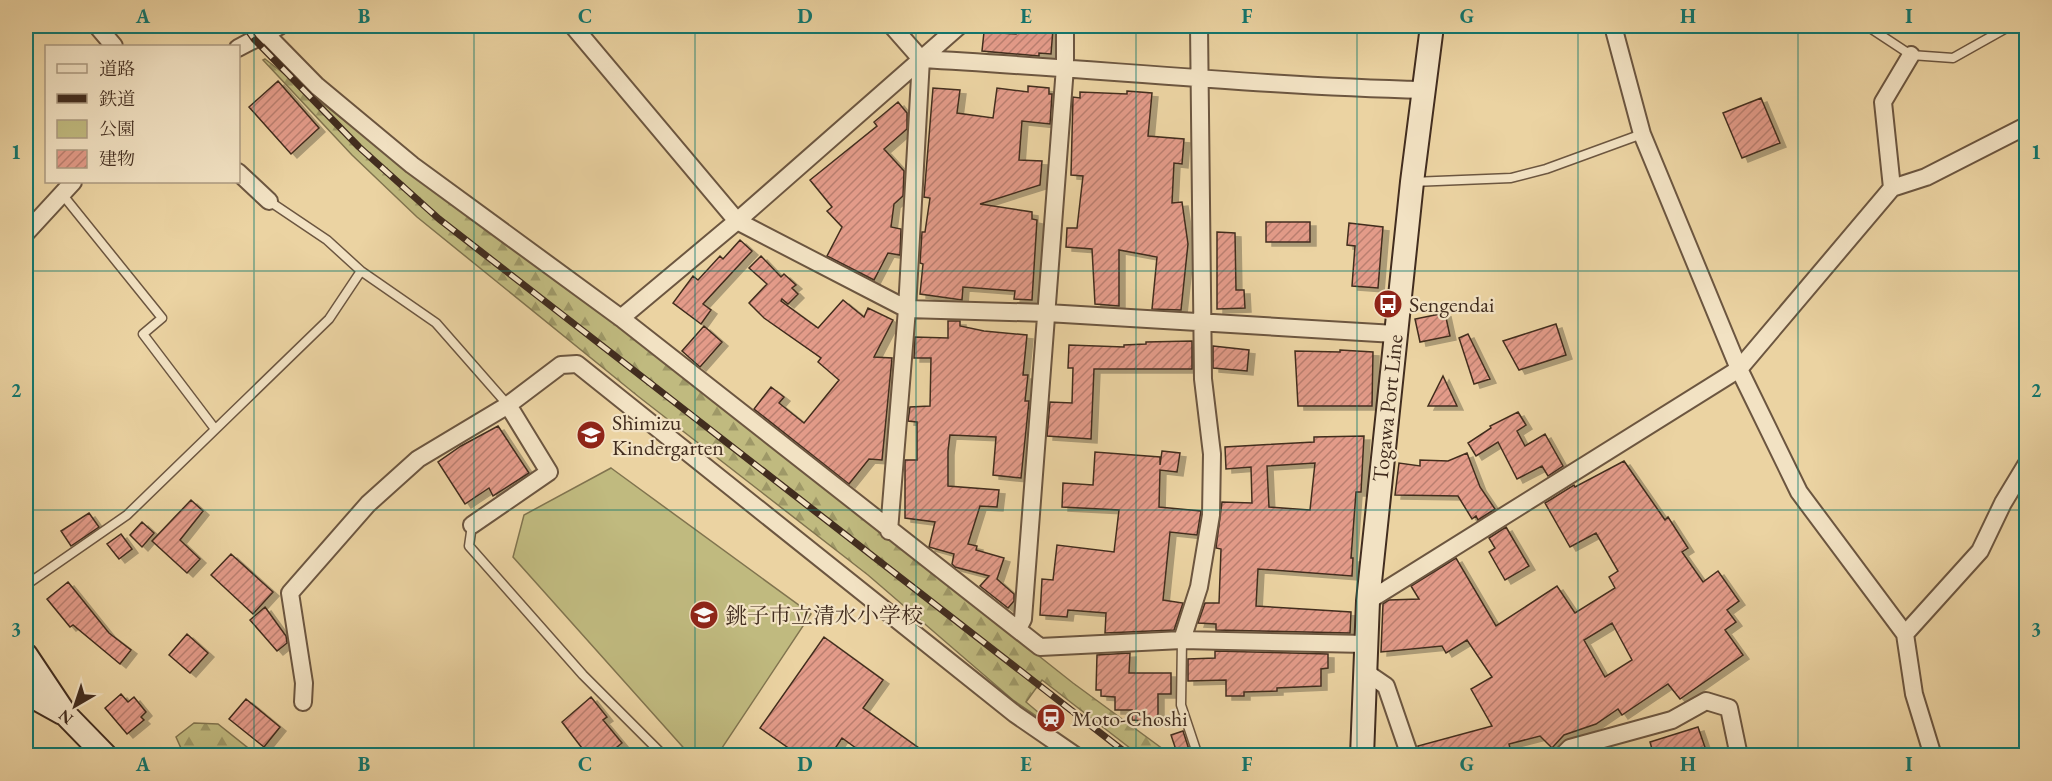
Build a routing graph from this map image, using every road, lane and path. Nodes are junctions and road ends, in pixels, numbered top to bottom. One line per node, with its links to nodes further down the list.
1 (97, 26): 12 (street)
2 (573, 26): 26 (street)
3 (892, 26): 15 (street)
4 (959, 26): 15 (street)
5 (1065, 26): 16 (street)
6 (1199, 26): 17 (street)
7 (1432, 26): 18 (main road, Togawa Port Line)
8 (1613, 26): 20 (street)
9 (1867, 26): 14 (lane)
10 (2010, 26): 14 (lane)
11 (273, 30): 13 (street); 31 (street)
12 (113, 45)
13 (240, 47)
14 (1911, 55): 24 (street)
15 (921, 59): 16 (street); 26 (street); 29 (street)
16 (1065, 67): 17 (street); 30 (street)
17 (1200, 78): 18 (street); 32 (street)
18 (1424, 90): 22 (main road, Togawa Port Line)
19 (2026, 126): 24 (street)
20 (1642, 134): 22 (lane); 34 (street)
21 (240, 174): 25 (street)
22 (1412, 182): 33 (main road, Togawa Port Line)
23 (68, 188): 27 (street); 36 (lane)
24 (1892, 188): 34 (street)
25 (269, 201): 28 (lane)
26 (737, 221): 29 (street); 31 (street)
27 (26, 233)
28 (361, 271): 35 (lane); 36 (lane)
29 (906, 309): 30 (street); 39 (street)
30 (1047, 313): 32 (street); 42 (street)
31 (621, 318): 39 (street)
32 (1204, 321): 33 (street); 44 (street)
33 (1395, 334): 41 (main road, Togawa Port Line)
34 (1739, 369): 41 (street); 43 (street)
35 (508, 405): 38 (street); 49 (street); 53 (street)
36 (216, 429): 40 (lane)
37 (2026, 465): 43 (street)
38 (472, 525): 52 (lane)
39 (889, 531): 42 (street)
40 (26, 585)
41 (1368, 601): 45 (main road, Togawa Port Line)
42 (1018, 628): 44 (street)
43 (1905, 634): 59 (street)
44 (1182, 640): 45 (street); 54 (lane)
45 (1366, 644): 47 (main road, Togawa Port Line)
46 (26, 655): 50 (main road)
47 (1367, 673): 55 (main road, Togawa Port Line); 56 (street)
48 (26, 693): 50 (main road)
49 (303, 702)
50 (66, 715): 51 (main road)
51 (106, 756)
52 (664, 756)
53 (1076, 756)
54 (1198, 756)
55 (1362, 756)
56 (1410, 756)
57 (1563, 756): 58 (street)
58 (1739, 756)
59 (1933, 756)

